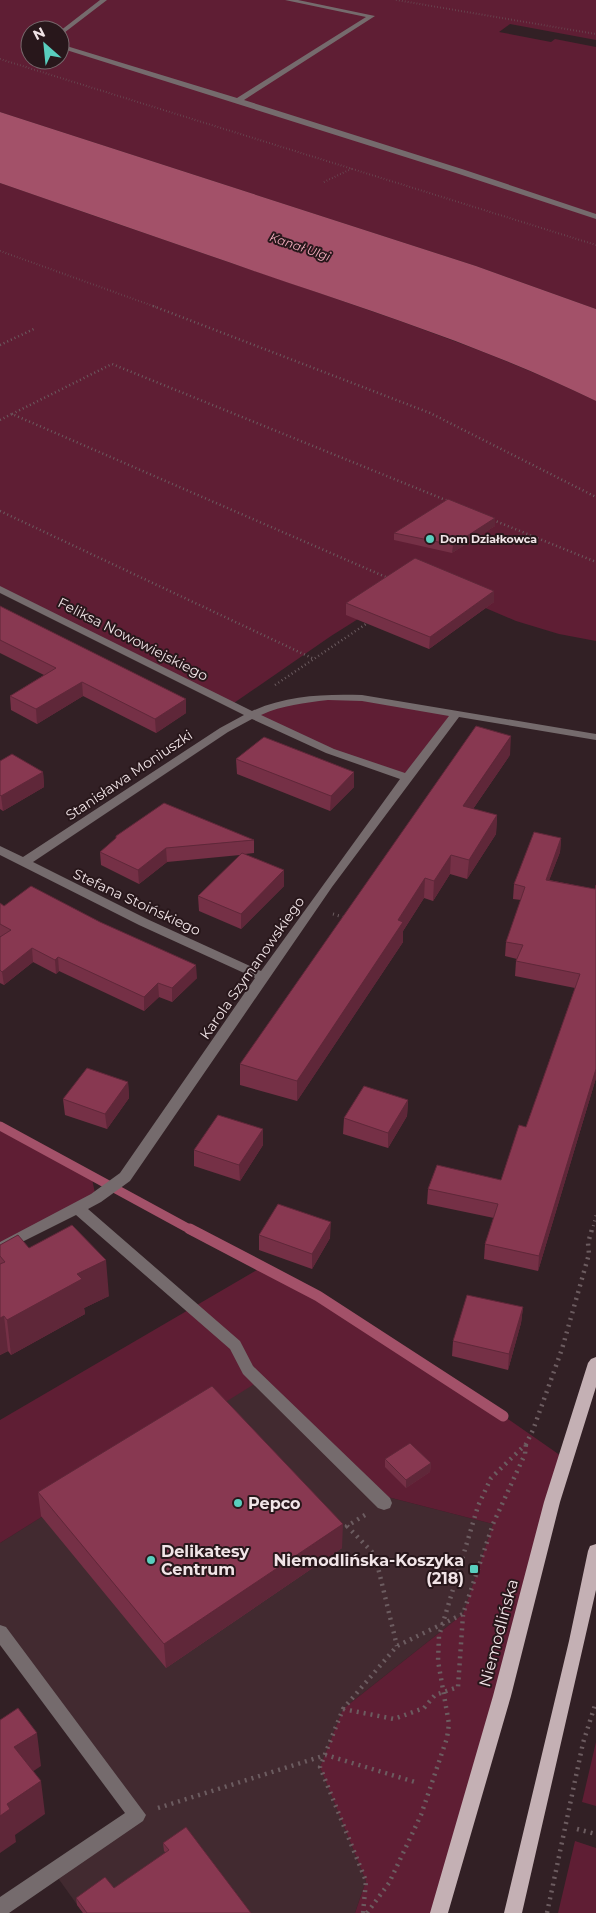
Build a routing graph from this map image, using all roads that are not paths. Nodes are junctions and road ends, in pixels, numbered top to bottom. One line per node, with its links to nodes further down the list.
1 (104, 0): 3 (street)
2 (288, 0): 5 (street)
3 (70, 25)
4 (70, 49): 5 (street)
5 (238, 101): 6 (street)
6 (596, 217)
7 (0, 589): 9 (street, Feliksa Nowowiejskiego)
8 (457, 714): 9 (street, Stanisława Moniuszki); 10 (street, Stanisława Moniuszki); 11 (street, Karola Szymanowskiego)
9 (252, 716): 11 (street, Feliksa Nowowiejskiego); 13 (street, Stanisława Moniuszki)
10 (596, 737)
11 (406, 777): 14 (street, Karola Szymanowskiego)
12 (0, 850): 13 (street, Stefana Stoińskiego)
13 (24, 862): 14 (street, Stefana Stoińskiego)
14 (264, 977): 15 (street, Karola Szymanowskiego)
15 (78, 1208): 16 (street, Karola Szymanowskiego); 18 (street)
16 (0, 1248)
17 (596, 1363): 22 (main road, Niemodlińska)
18 (384, 1503)
19 (596, 1551): 23 (main road)
20 (0, 1632): 21 (street)
21 (0, 1908)
22 (439, 1913)
23 (513, 1913)

